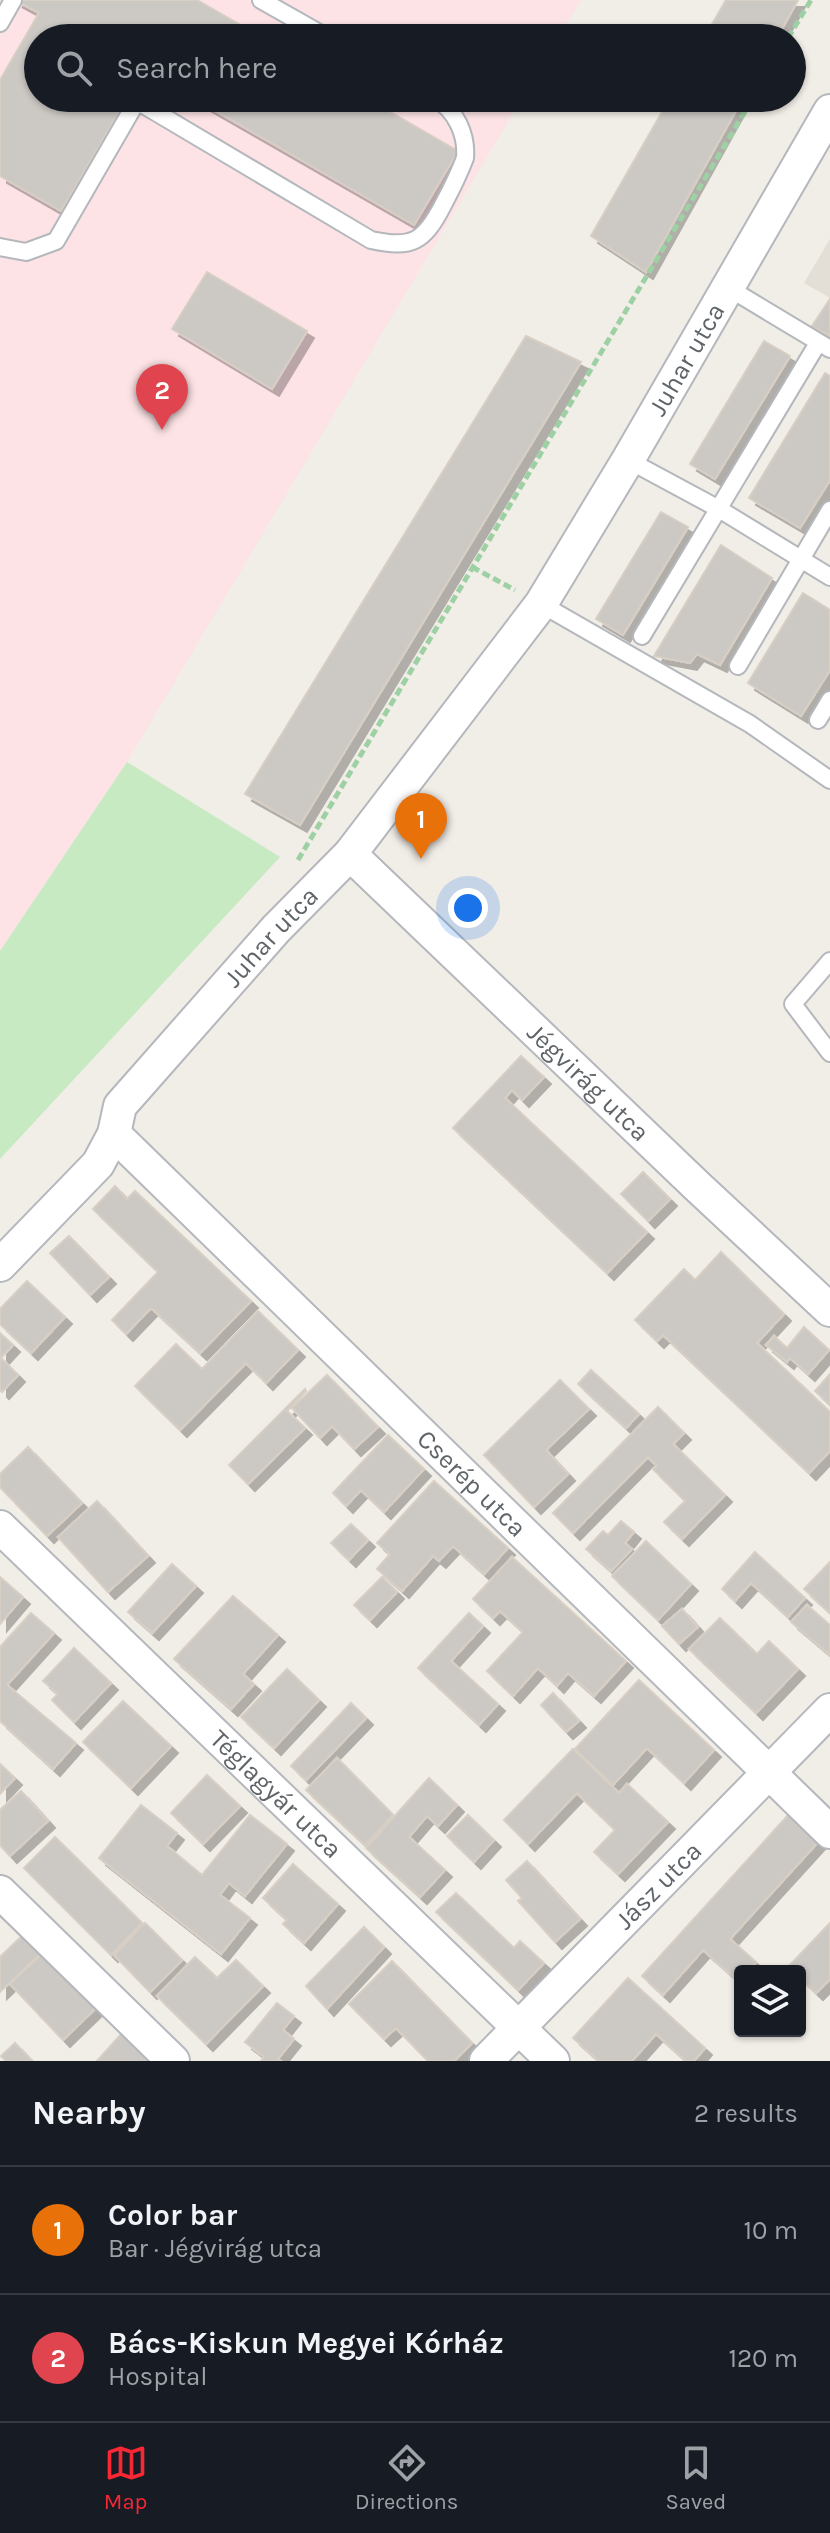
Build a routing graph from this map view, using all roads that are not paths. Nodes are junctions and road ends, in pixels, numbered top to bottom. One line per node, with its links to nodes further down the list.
1 (13, 0): 3 (lane)
2 (261, 0): 4 (lane)
3 (0, 23)
4 (303, 24)
5 (830, 111): 10 (street, Juhar utca)
6 (131, 112): 9 (lane)
7 (156, 112): 8 (lane)
8 (451, 112)
9 (0, 247)
10 (727, 287): 11 (lane); 12 (street, Juhar utca)
11 (824, 346): 13 (lane)
12 (628, 460): 13 (lane); 17 (street, Juhar utca)
13 (719, 509): 15 (lane); 18 (lane)
14 (830, 510): 15 (lane)
15 (801, 559): 16 (lane); 19 (lane)
16 (830, 577)
17 (541, 604): 22 (lane); 23 (street, Juhar utca)
18 (642, 636)
19 (738, 666)
20 (830, 700): 21 (lane)
21 (818, 720)
22 (830, 780)
23 (350, 854): 26 (street, Juhar utca); 28 (street, Jégvirág utca)
24 (830, 961): 25 (lane)
25 (830, 1053)
26 (114, 1134): 27 (street, Juhar utca); 31 (street, Cserép utca)
27 (0, 1265)
28 (830, 1310)
29 (0, 1527): 34 (street, Téglagyár utca)
30 (830, 1710): 31 (street, Jász utca)
31 (768, 1772): 32 (street, Cserép utca); 34 (street, Jász utca)
32 (830, 1832)
33 (0, 1892): 35 (street)
34 (519, 2028): 36 (street, Jász utca); 37 (street, Téglagyár utca)
35 (173, 2061)
36 (486, 2061)
37 (553, 2061)

